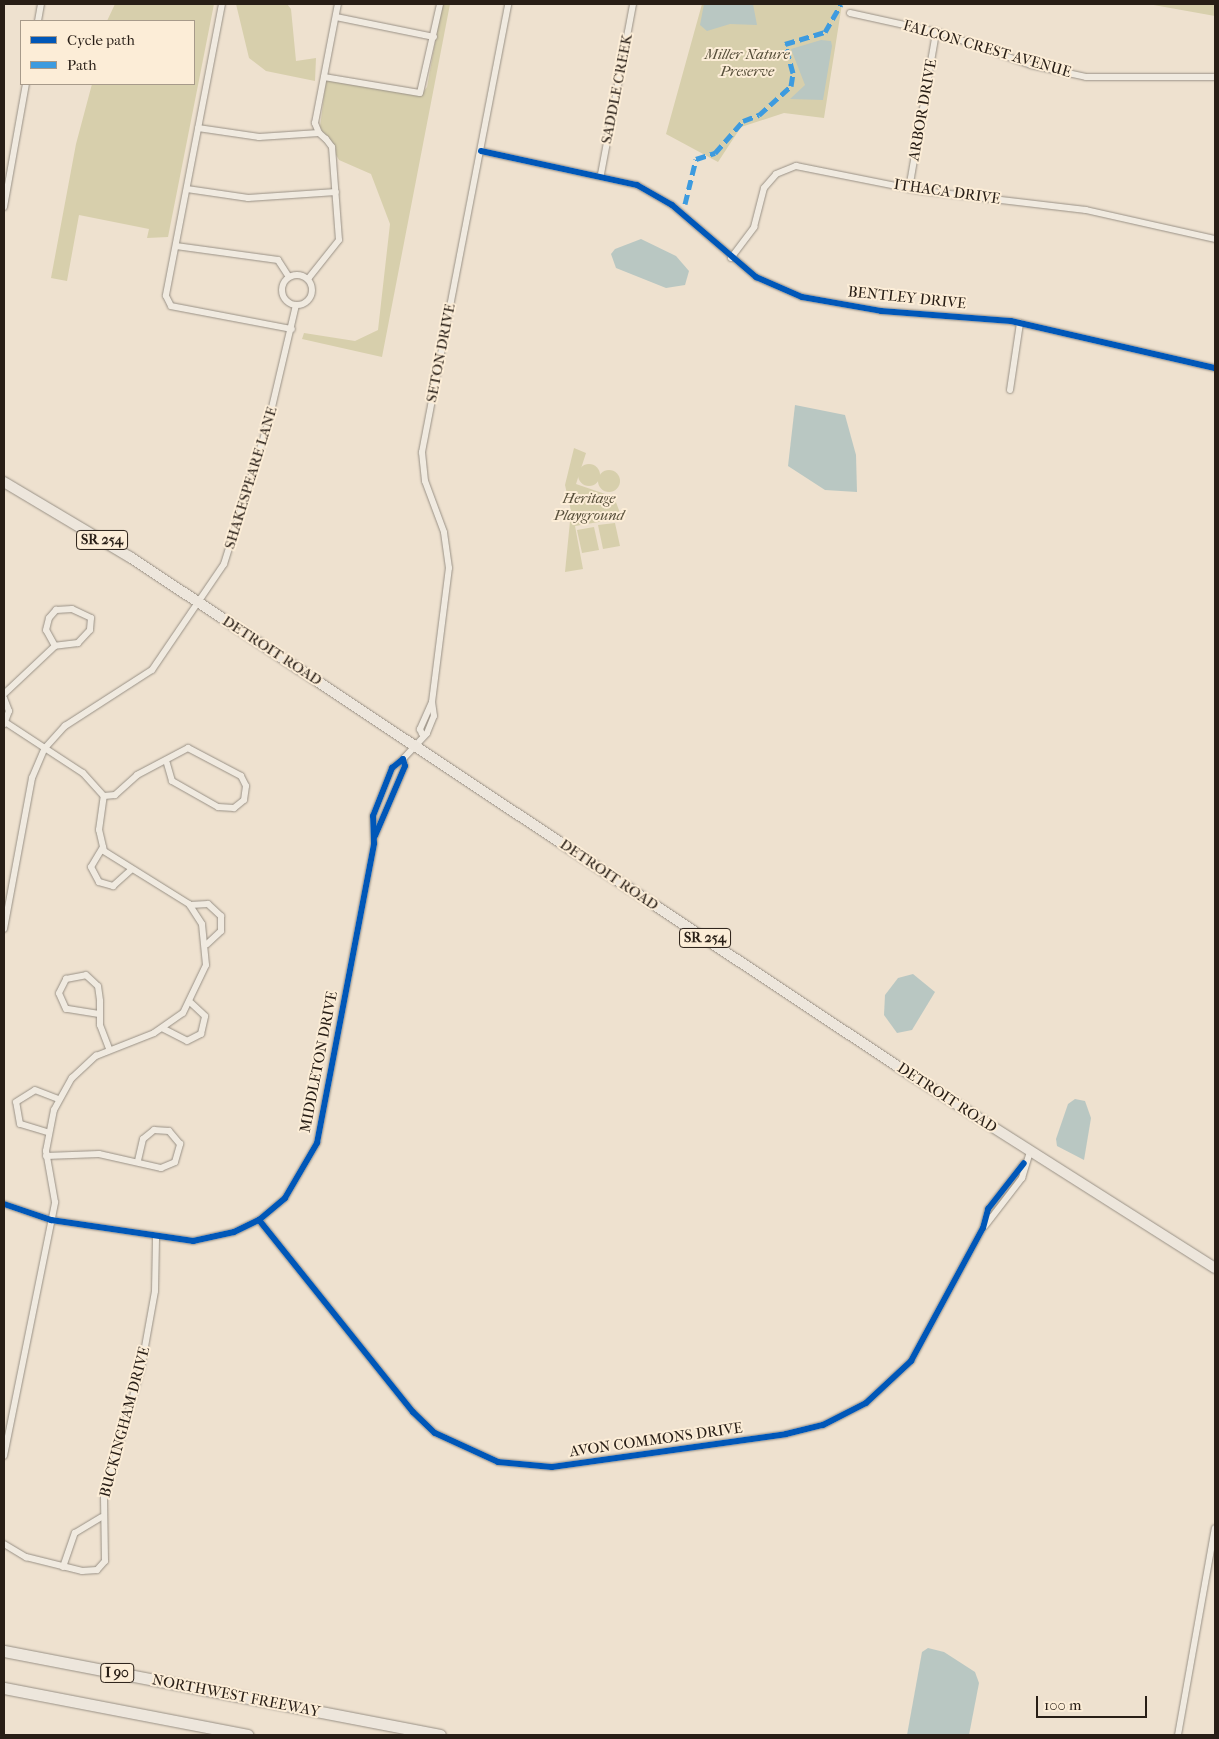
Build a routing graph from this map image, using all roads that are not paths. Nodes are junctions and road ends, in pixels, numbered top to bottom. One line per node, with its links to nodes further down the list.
1 (41, 4): 9 (street)
2 (222, 4): 15 (street)
3 (338, 4): 8 (street)
4 (440, 4): 11 (street)
5 (508, 4): 17 (street, SETON DRIVE)
6 (633, 4): 18 (street, SADDLE CREEK)
7 (850, 13): 10 (street, FALCON CREST AVENUE)
8 (336, 17): 11 (street); 12 (street)
9 (38, 20)
10 (936, 32): 13 (street, FALCON CREST AVENUE); 20 (street, ARBOR DRIVE)
11 (434, 37): 12 (street)
12 (324, 77): 16 (street)
13 (1215, 77)
14 (26, 85): 22 (street)
15 (198, 128): 16 (street); 19 (street)
16 (319, 133): 21 (street)
17 (481, 151): 18 (street, BENTLEY DRIVE); 39 (street, SETON DRIVE)
18 (601, 174): 25 (street, BENTLEY DRIVE)
19 (187, 188): 21 (street); 24 (street)
20 (909, 189): 23 (street, ITHACA DRIVE); 25 (street, ITHACA DRIVE)
21 (336, 192): 27 (street)
22 (4, 207)
23 (1215, 239)
24 (176, 246): 26 (street); 30 (street)
25 (731, 258): 29 (street, BENTLEY DRIVE)
26 (289, 277): 27 (street); 28 (street)
27 (308, 279): 28 (street)
28 (296, 305): 30 (street, SHAKESPEARE LANE)
29 (1020, 323): 31 (street, BENTLEY DRIVE); 32 (street)
30 (292, 329): 34 (street, SHAKESPEARE LANE)
31 (1215, 368)
32 (1010, 390)
33 (4, 482): 34 (main road, DETROIT ROAD / SR 254)
34 (198, 602): 39 (main road, DETROIT ROAD / SR 254); 40 (street, SHAKESPEARE LANE)
35 (55, 646): 35 (street); 36 (street)
36 (4, 694)
37 (4, 698): 38 (street)
38 (4, 723): 40 (street)
39 (413, 744): 54 (main road, DETROIT ROAD / SR 254); 60 (street, MIDDLETON DRIVE)
40 (45, 748): 42 (street); 46 (street, SHAKESPEARE LANE)
41 (167, 763): 41 (street); 42 (street)
42 (104, 796): 43 (street)
43 (103, 847): 44 (street); 44 (street)
44 (131, 870): 45 (street)
45 (190, 905): 47 (street); 47 (street)
46 (4, 929)
47 (207, 944): 48 (street)
48 (191, 1003): 50 (street); 50 (street)
49 (99, 1014): 49 (street); 51 (street)
50 (162, 1028): 51 (street)
51 (109, 1048): 52 (street)
52 (58, 1099): 53 (street); 53 (street)
53 (47, 1132): 55 (street)
54 (1030, 1152): 57 (street, AVON COMMONS DRIVE); 63 (main road, DETROIT ROAD / SR 254)
55 (46, 1156): 56 (street); 59 (street)
56 (138, 1160): 56 (street)
57 (1024, 1163): 61 (street, AVON COMMONS DRIVE); 61 (street, AVON COMMONS DRIVE)
58 (4, 1204): 59 (street, MIDDLETON DRIVE)
59 (52, 1220): 62 (street, MIDDLETON DRIVE); 64 (street)
60 (259, 1220): 61 (street, AVON COMMONS DRIVE); 62 (street, MIDDLETON DRIVE)
61 (983, 1228)
62 (156, 1238): 65 (street, BUCKINGHAM DRIVE)
63 (1215, 1268)
64 (4, 1456)
65 (102, 1517): 68 (street, BUCKINGHAM DRIVE); 68 (street, BUCKINGHAM DRIVE)
66 (1215, 1528): 73 (street)
67 (4, 1544): 68 (street, BUCKINGHAM DRIVE)
68 (63, 1567)
69 (4, 1651): 72 (highway, NORTHWEST FREEWAY / I 90)
70 (4, 1688): 71 (highway, I 90)
71 (247, 1735)
72 (440, 1735)
73 (1178, 1735)

